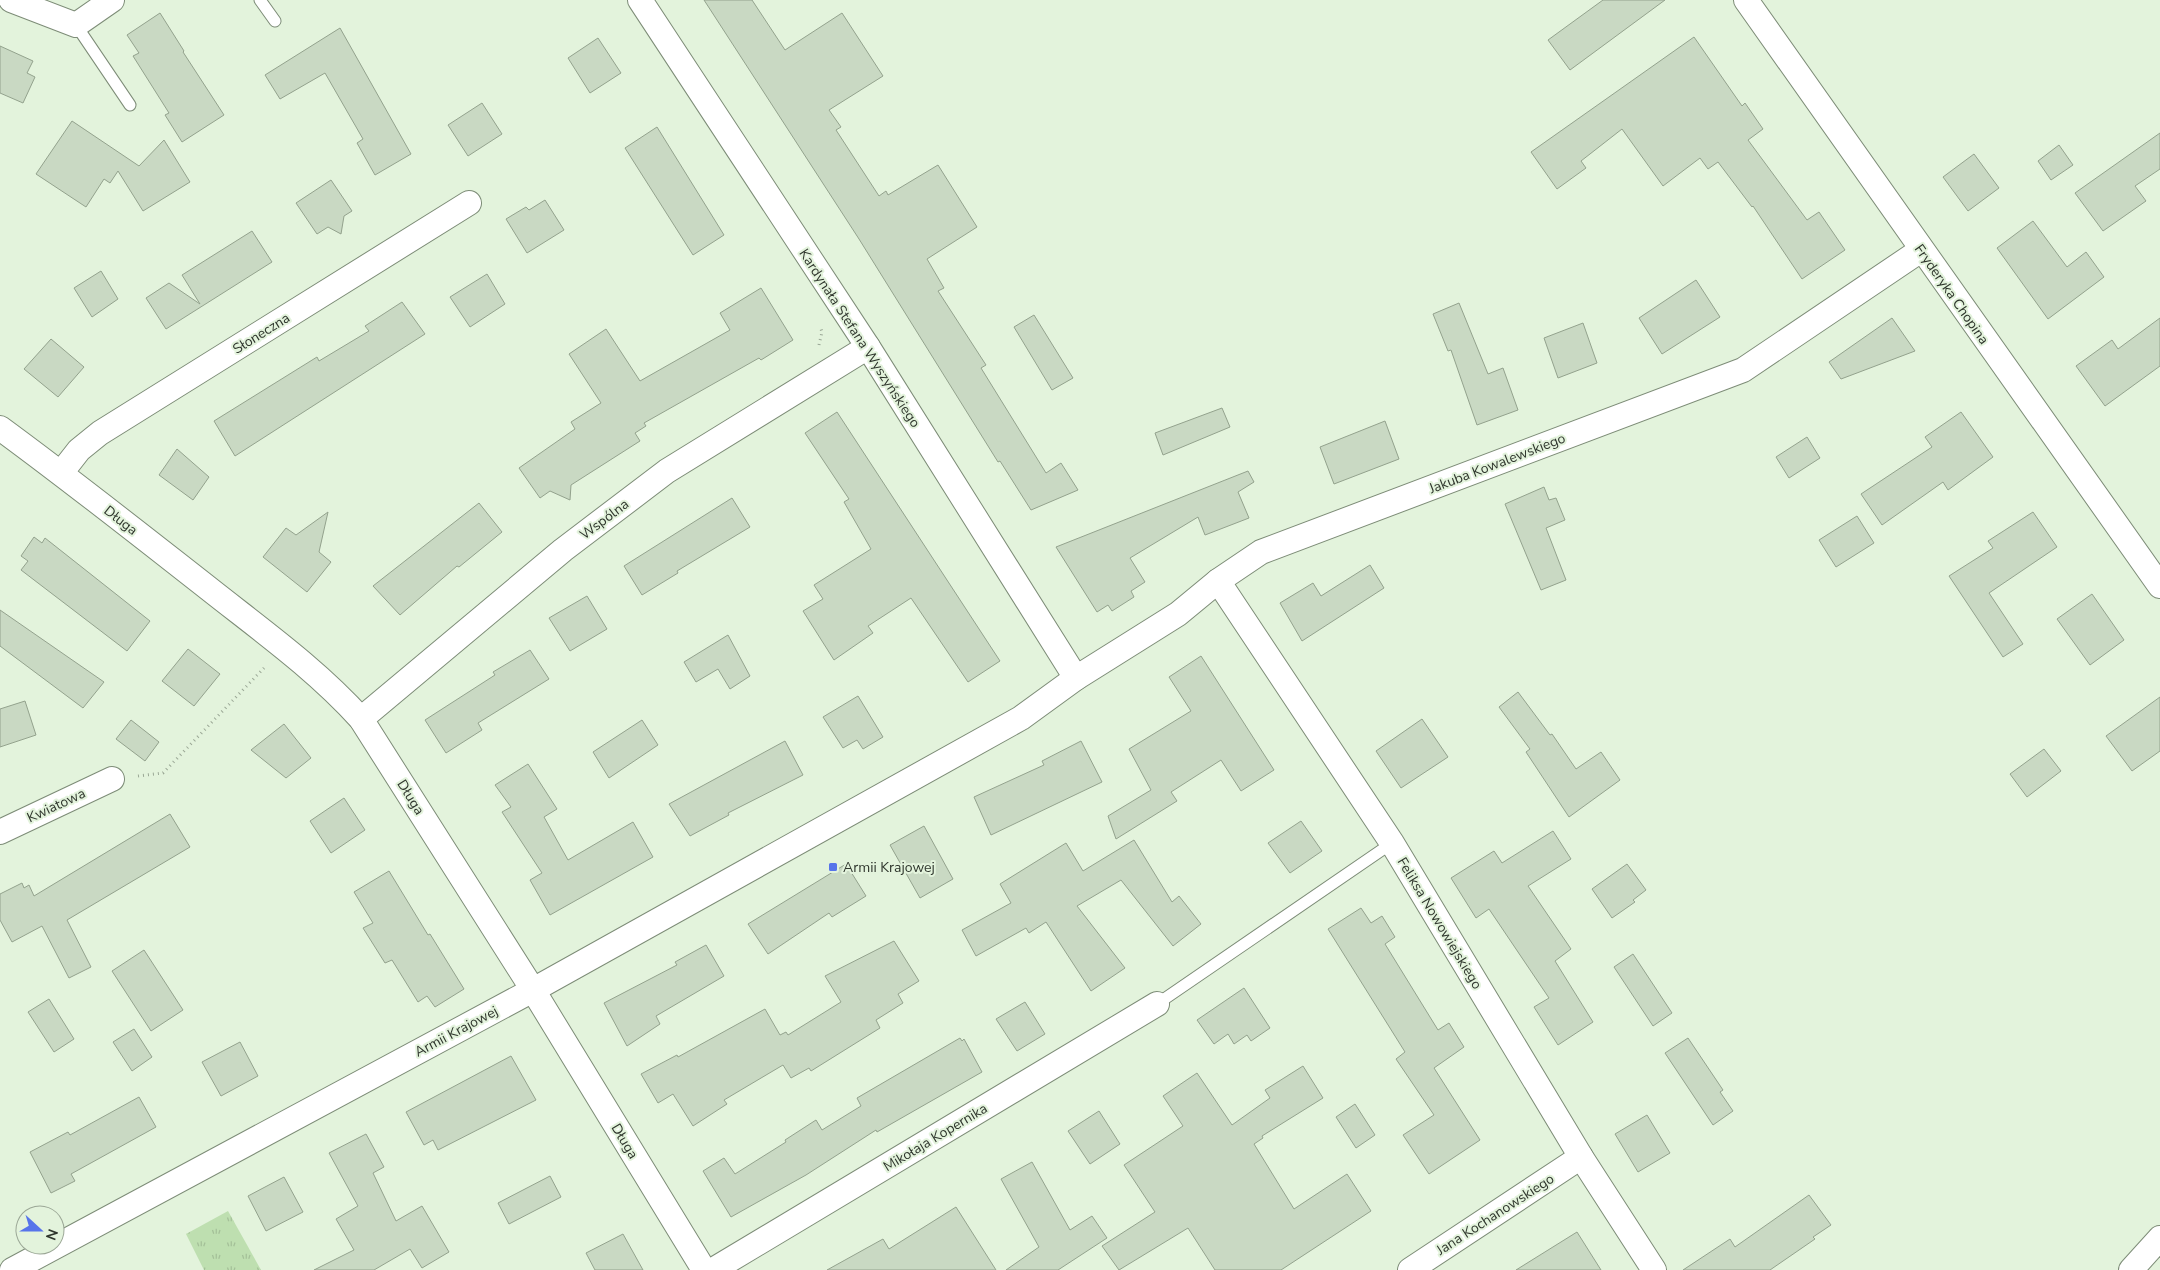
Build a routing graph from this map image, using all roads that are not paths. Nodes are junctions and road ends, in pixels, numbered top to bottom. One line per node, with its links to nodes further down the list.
1 (11, 0): 7 (street)
2 (112, 0): 7 (street)
3 (260, 0): 6 (lane)
4 (640, 0): 11 (street, Kardynała Stefana Wyszyńskiego)
5 (1746, 0): 10 (street, Fryderyka Chopina)
6 (275, 20)
7 (76, 25): 8 (lane)
8 (130, 105)
9 (469, 203): 13 (street, Słoneczna)
10 (1921, 250): 14 (street, Jakuba Kowalewskiego); 15 (street, Fryderyka Chopina)
11 (868, 347): 16 (street, Kardynała Stefana Wyszyńskiego); 17 (street, Wspólna)
12 (0, 428): 13 (street, Długa)
13 (61, 473): 17 (street, Długa)
14 (1218, 581): 16 (street, Jakuba Kowalewskiego); 20 (street, Feliksa Nowowiejskiego)
15 (2160, 586)
16 (1076, 678): 21 (street, Armii Krajowej)
17 (361, 719): 21 (street, Długa)
18 (112, 779): 19 (street, Kwiatowa)
19 (0, 832)
20 (1392, 844): 22 (lane); 23 (street, Feliksa Nowowiejskiego)
21 (533, 990): 25 (street, Armii Krajowej); 26 (street, Długa)
22 (1157, 1004): 27 (street, Mikołaja Kopernika)
23 (1581, 1158): 28 (street, Jana Kochanowskiego); 29 (street, Feliksa Nowowiejskiego)
24 (2160, 1238): 30 (street)
25 (12, 1270)
26 (704, 1270)
27 (713, 1270)
28 (1410, 1270)
29 (1654, 1270)
30 (2131, 1270)

